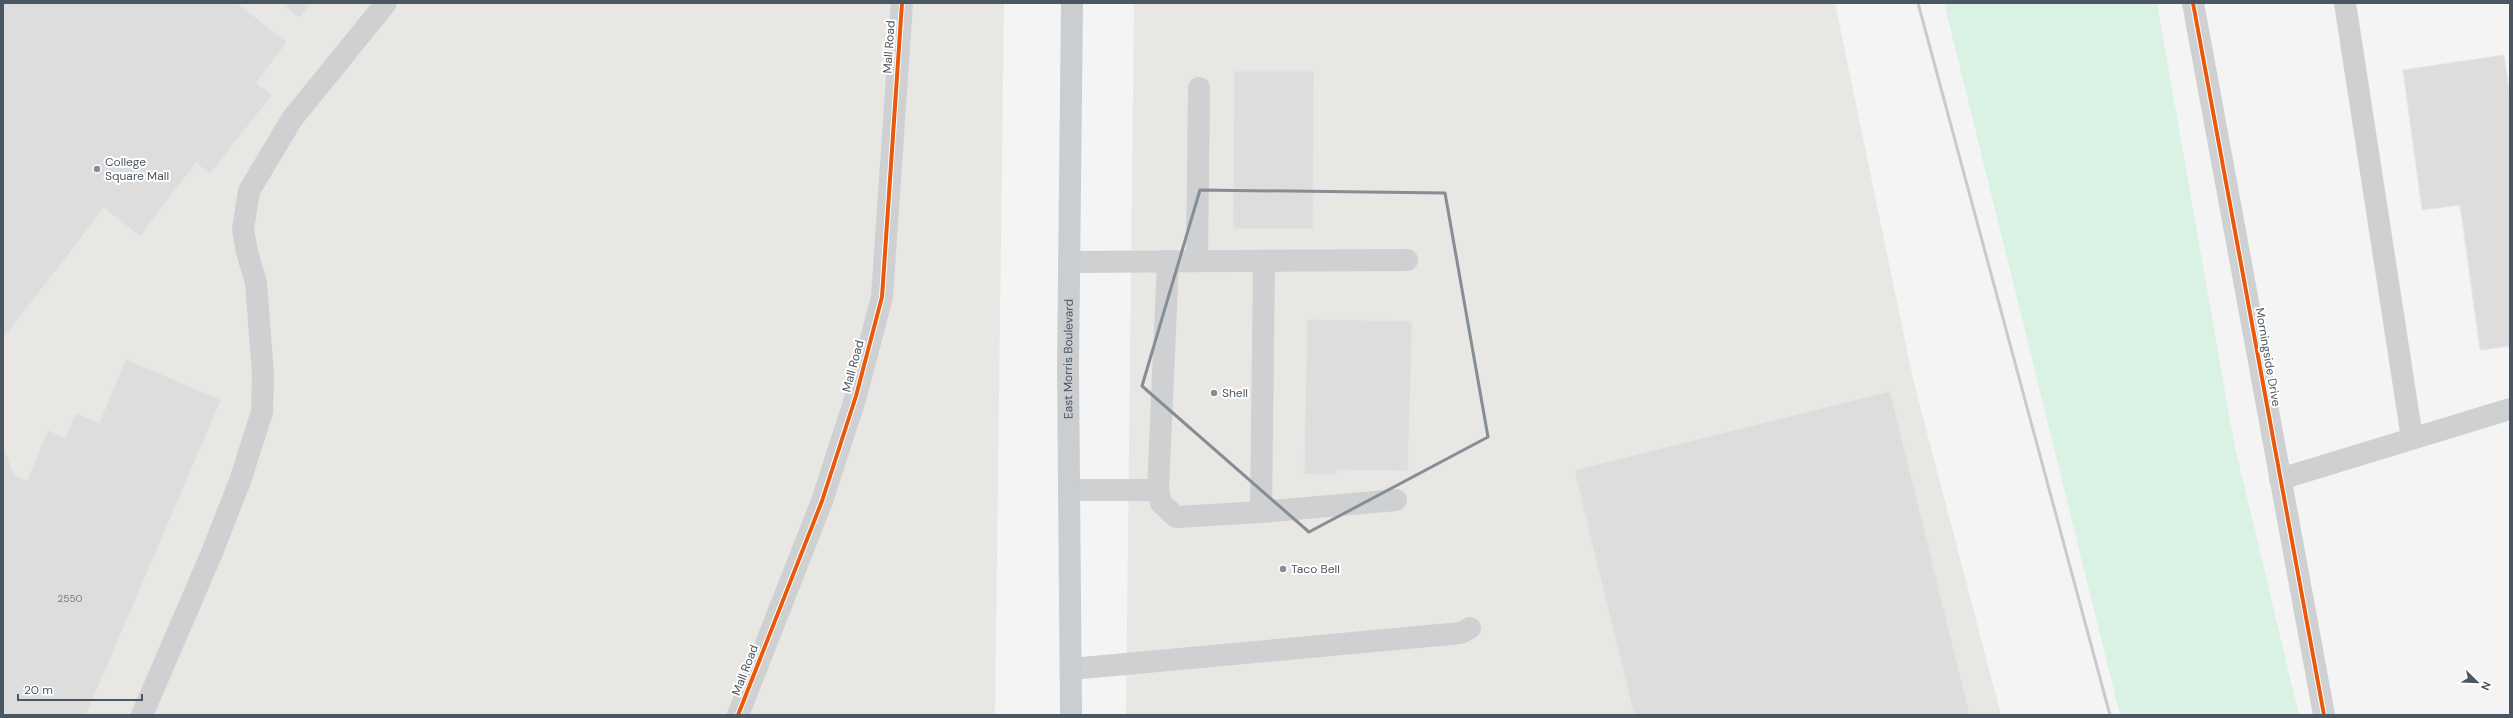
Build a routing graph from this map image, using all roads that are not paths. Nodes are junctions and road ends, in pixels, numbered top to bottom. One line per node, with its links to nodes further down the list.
1 (386, 3): 21 (street)
2 (902, 3): 22 (street, Mall Road)
3 (1072, 3): 11 (main road, East Morris Boulevard)
4 (2193, 3): 14 (street, Morningside Drive)
5 (2345, 3): 13 (street)
6 (1199, 88): 9 (street)
7 (1407, 260): 10 (street)
8 (1168, 261): 9 (street); 11 (street); 16 (street)
9 (1197, 261): 10 (street)
10 (1264, 261): 18 (street)
11 (1069, 262): 15 (main road, East Morris Boulevard)
12 (2510, 409): 13 (street)
13 (2412, 438): 14 (street)
14 (2280, 479): 24 (street, Morningside Drive)
15 (1069, 490): 16 (street); 20 (main road, East Morris Boulevard)
16 (1158, 490): 18 (street)
17 (1396, 500): 18 (street)
18 (1261, 512)
19 (1470, 628): 20 (street)
20 (1071, 670): 23 (main road, East Morris Boulevard)
21 (142, 715)
22 (738, 715)
23 (1071, 715)
24 (2324, 715)

